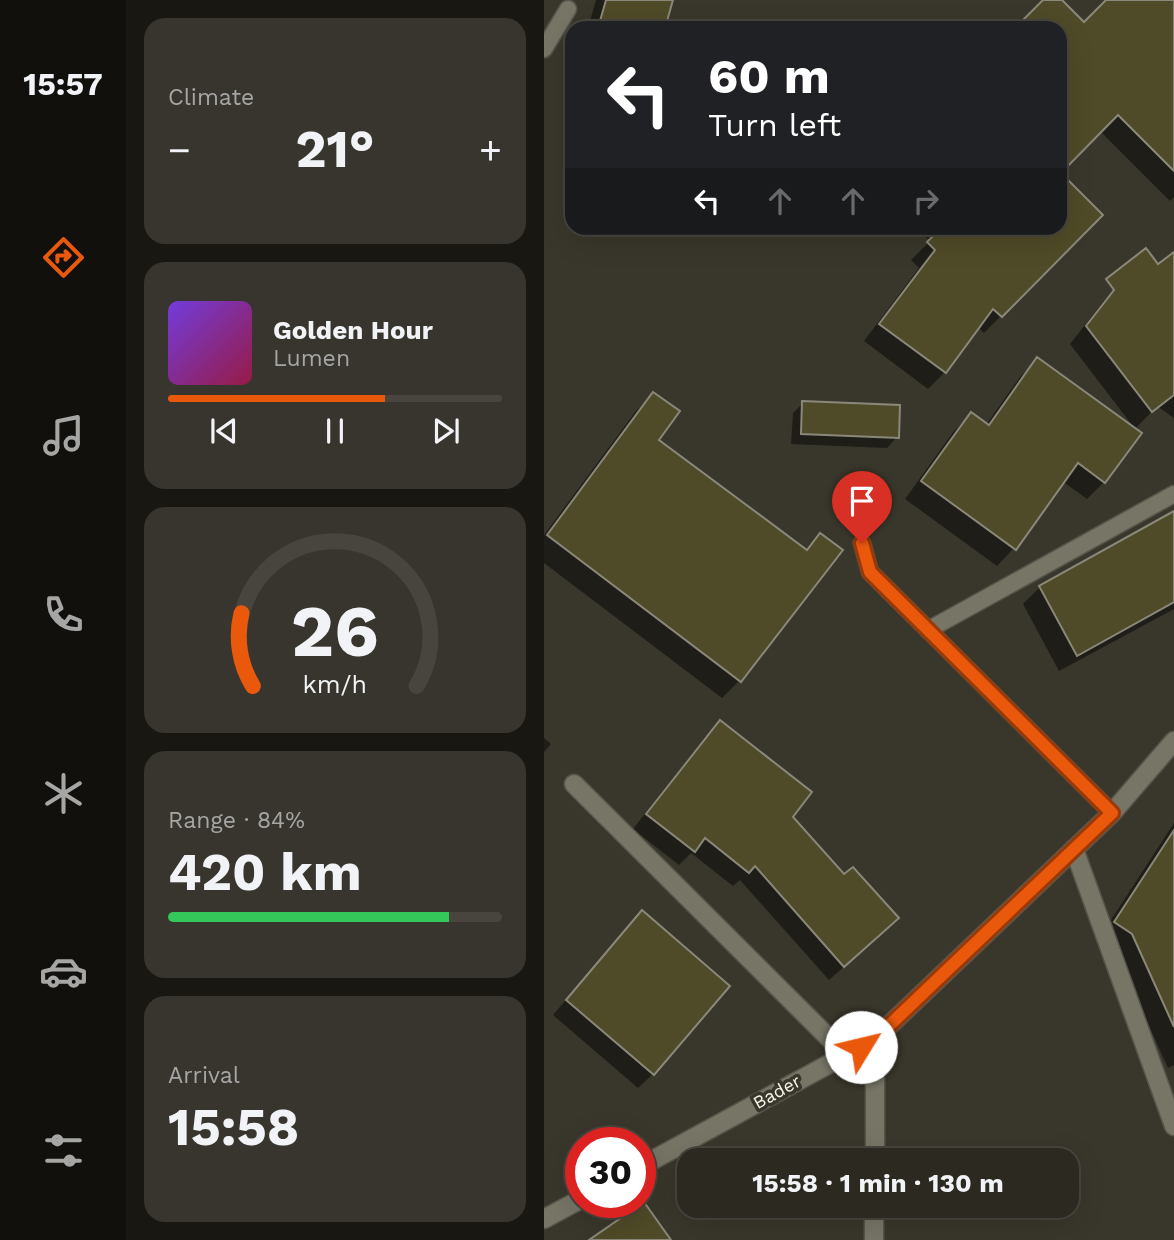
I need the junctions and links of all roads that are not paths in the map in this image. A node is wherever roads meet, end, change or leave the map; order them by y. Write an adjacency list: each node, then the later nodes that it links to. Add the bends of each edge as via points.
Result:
1 (568, 9): 2 (lane)
2 (544, 49)
3 (1174, 495): 5 (lane)
4 (862, 543): 5 (lane, via 870,572)
5 (928, 629): 8 (lane)
6 (1174, 741): 8 (street, Bader)
7 (574, 784): 11 (street)
8 (1112, 813): 9 (street, Bader)
9 (1074, 849): 10 (street, Bader); 12 (street)
10 (875, 1039): 11 (street, Bader); 13 (street)
11 (846, 1055): 14 (street, Bader)
12 (1174, 1126)
13 (875, 1148)
14 (656, 1158)
15 (565, 1208): 17 (street)
16 (874, 1218): 18 (street)
17 (544, 1219)
18 (874, 1240)

